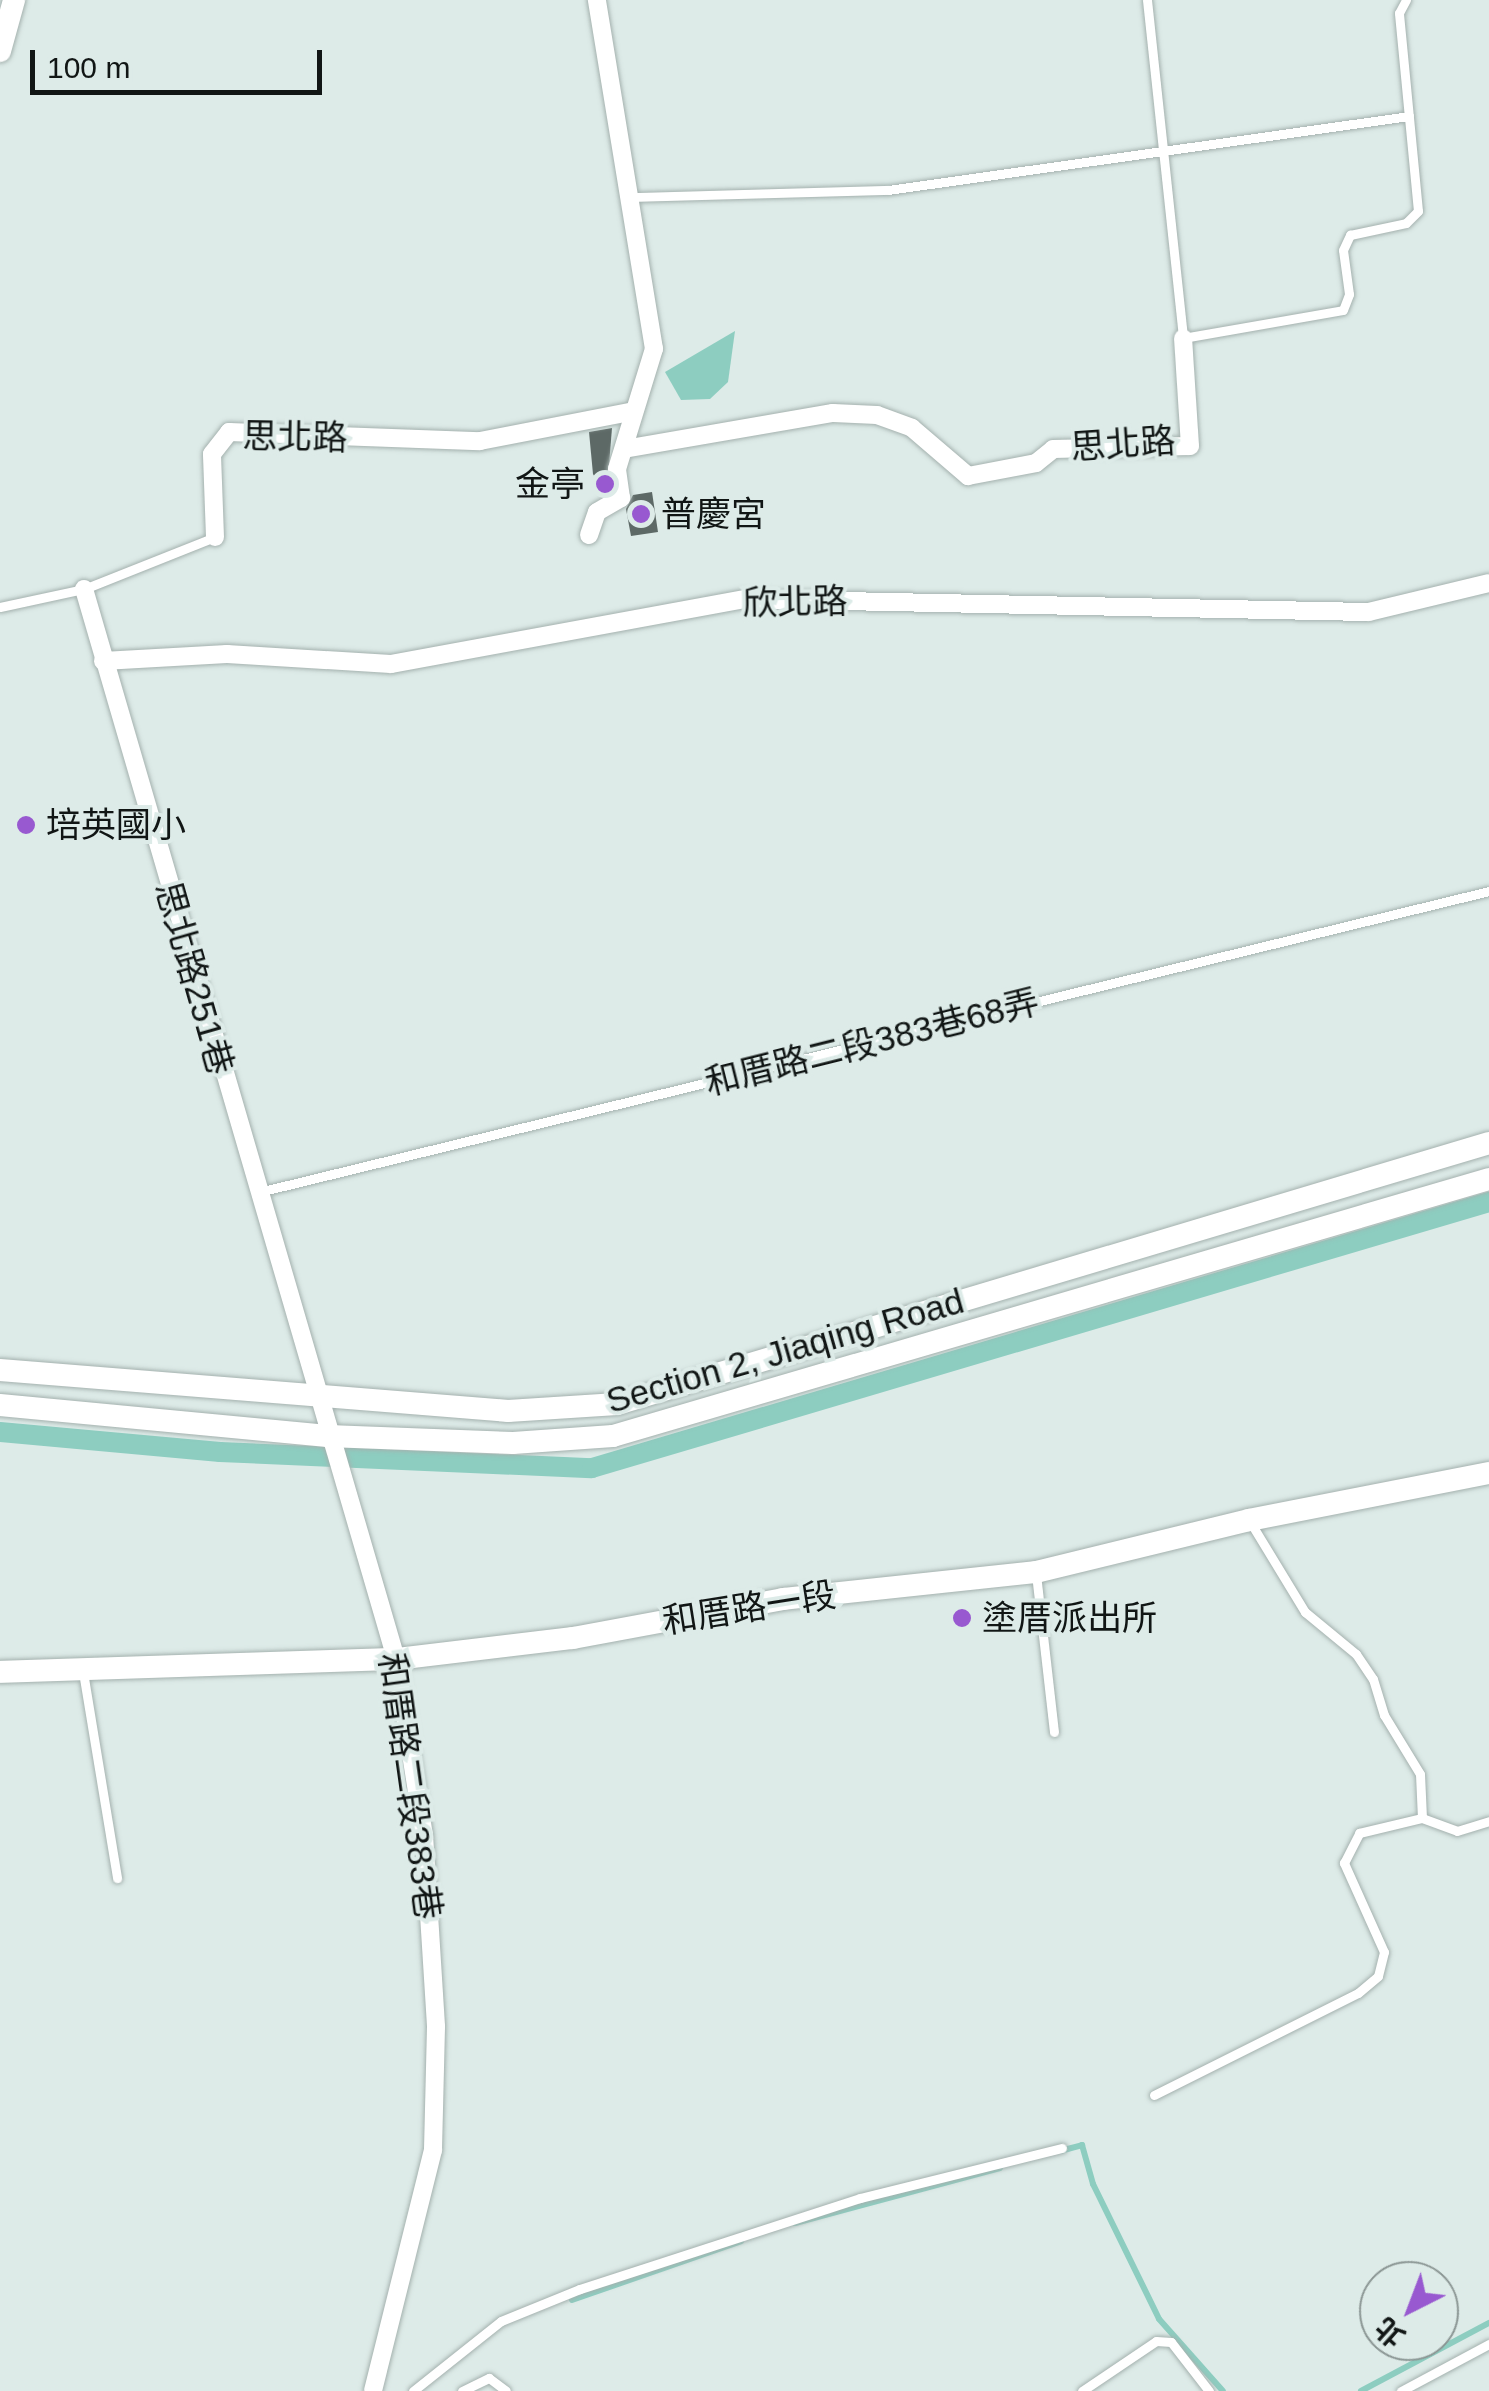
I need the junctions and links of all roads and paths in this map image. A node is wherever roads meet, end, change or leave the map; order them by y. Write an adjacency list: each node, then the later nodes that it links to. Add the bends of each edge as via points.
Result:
1 (14, 0): 5 (street)
2 (597, 0): 8 (street)
3 (1146, 0): 7 (lane)
4 (1406, 0): 6 (lane, via 1398,13)
5 (0, 51)
6 (1408, 116): 7 (lane); 9 (lane, via 1418,211 1406,223 1350,235 1343,310)
7 (1160, 153): 8 (lane, via 888,190); 9 (lane)
8 (634, 198): 10 (street, via 654,349)
9 (1182, 338): 11 (street, 思北路, via 1190,446 1053,449 1036,462 968,476 912,428 877,415 833,413)
10 (634, 411): 11 (street); 13 (street, 思北路, via 480,441 229,432 212,454)
11 (624, 449): 12 (street, via 617,469 621,498 597,512)
12 (589, 535)
13 (215, 537): 15 (lane, 思北路)
14 (1489, 583): 17 (street, 欣北路, via 1369,612 746,599 391,664 227,654)
15 (84, 589): 16 (lane, 思北路); 17 (street, 思北路251巷)
16 (0, 607)
17 (103, 661): 21 (street, 思北路251巷)
18 (1489, 892): 21 (lane, 和厝路二段383巷68弄)
19 (1489, 1144): 23 (street, Section 2, Jiaqing Road, via 617,1404 508,1412)
20 (1489, 1180): 25 (street, Section 2, Jiaqing Road, via 612,1436)
21 (256, 1193): 23 (street, 和厝路二段383巷)
22 (0, 1370): 23 (street, Section 2, Jiaqing Road)
23 (316, 1396): 25 (street, 和厝路二段383巷)
24 (0, 1405): 25 (street, Section 2, Jiaqing Road)
25 (330, 1443): 29 (street, 和厝路二段383巷)
26 (1489, 1473): 27 (street, 和厝路一段)
27 (1249, 1520): 28 (street, 和厝路一段); 33 (lane, via 1304,1612 1356,1654 1373,1680 1384,1715 1420,1774)
28 (1036, 1572): 29 (street, 和厝路一段, via 783,1599 573,1638); 32 (lane)
29 (396, 1659): 30 (street, 和厝路一段); 39 (street, 和厝路二段383巷, via 424,1835 436,2026 433,2150)
30 (82, 1669): 31 (street, 和厝路一段); 35 (lane)
31 (0, 1672)
32 (1054, 1732)
33 (1422, 1818): 34 (lane, via 1457,1831); 36 (lane, via 1359,1832 1344,1863 1384,1952 1378,1976)
34 (1489, 1820)
35 (117, 1878)
36 (1154, 2095)
37 (1062, 2148): 40 (lane, via 860,2198 580,2290 501,2321)
38 (1489, 2344): 45 (lane)
39 (373, 2391)
40 (414, 2391)
41 (462, 2391): 42 (lane, via 489,2378)
42 (506, 2391)
43 (1082, 2391): 44 (lane, via 1156,2341 1171,2342)
44 (1209, 2391)
45 (1401, 2391)

